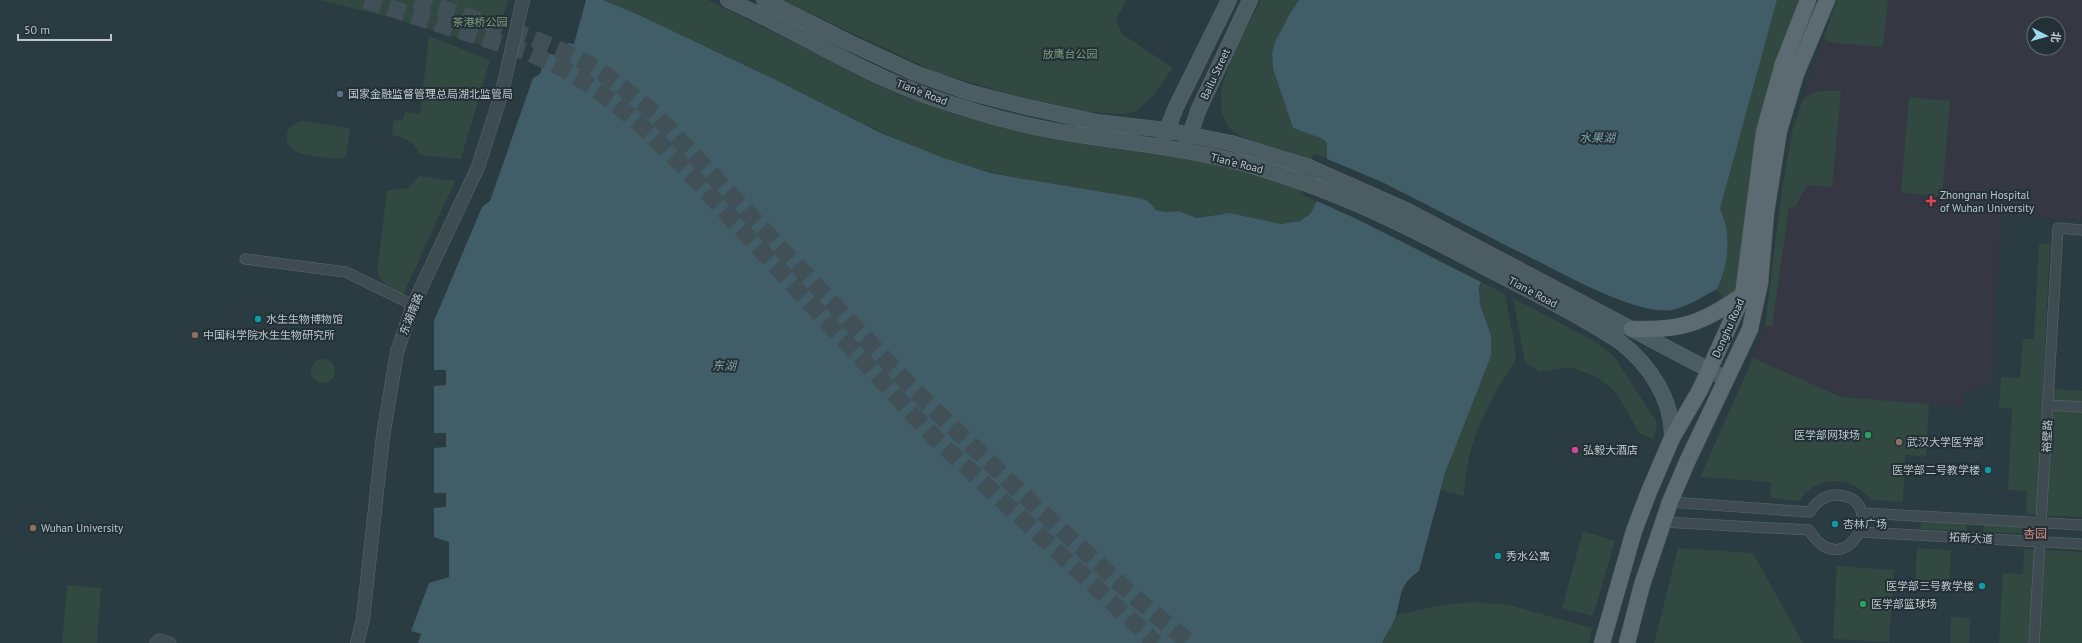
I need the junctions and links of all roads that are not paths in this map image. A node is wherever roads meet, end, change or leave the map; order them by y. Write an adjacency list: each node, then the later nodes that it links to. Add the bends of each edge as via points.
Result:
1 (524, 0): 11 (street, 东湖南路, via 502,92)
2 (532, 0): 11 (street, via 508,82)
3 (728, 0): 12 (main road, Tian'e Road, via 845,59 932,97 1047,129)
4 (764, 0): 9 (main road, Tian'e Road, via 915,73 961,89 1096,122)
5 (1229, 0): 9 (main road, Bailu Street)
6 (1250, 0): 10 (main road, Bailu Street, via 1198,111)
7 (1808, 0): 17 (main road, Donghu Road, via 1783,64 1764,132)
8 (1827, 0): 21 (main road, Donghu Road, via 1796,74 1780,131 1766,213 1755,310 1750,328)
9 (1166, 130): 10 (main road, Tian'e Road); 12 (main road, Bailu Street)
10 (1190, 134): 13 (main road, Bailu Street); 16 (main road, Tian'e Road, via 1255,149 1309,167 1377,196)
11 (487, 140): 18 (street, 东湖南路, via 466,194)
12 (1162, 146): 13 (main road, Tian'e Road)
13 (1184, 150): 16 (main road, Tian'e Road, via 1304,182)
14 (2082, 230): 22 (street, 裕壁路, via 2058,228)
15 (245, 259): 18 (street, via 346,272)
16 (1509, 272): 19 (main road, Tian'e Road); 24 (main road, Tian'e Road, via 1632,351 1662,392 1672,423)
17 (1743, 295): 19 (main road, via 1707,318 1676,328); 20 (main road, Donghu Road)
18 (413, 305): 35 (street, 东湖南路, via 393,368)
19 (1632, 329): 20 (main road, Tian'e Road)
20 (1710, 370): 21 (main road, Tian'e Road); 24 (main road, Donghu Road)
21 (1726, 379): 25 (main road, Donghu Road)
22 (2048, 405): 23 (street); 28 (street, 裕壁路)
23 (2082, 407)
24 (1672, 438): 36 (main road, Donghu Road, via 1634,531)
25 (1670, 502): 26 (street, via 1810,512 1823,499 1839,495 1854,501); 27 (main road, Donghu Road)
26 (1862, 513): 28 (street, 拓新大道); 30 (street)
27 (1663, 522): 30 (street, via 1809,530 1815,540 1823,546 1836,549 1850,545); 37 (main road, Donghu Road, via 1642,585)
28 (2042, 522): 29 (street, 拓新大道); 31 (street, 裕壁路)
29 (2082, 525)
30 (1861, 532): 31 (street, 拓新大道)
31 (2041, 541): 32 (street, 拓新大道); 38 (street, 裕壁路)
32 (2082, 544)
33 (155, 643): 34 (street, via 159,640)
34 (171, 643)
35 (358, 643)
36 (1602, 643)
37 (1627, 643)
38 (2034, 643)

